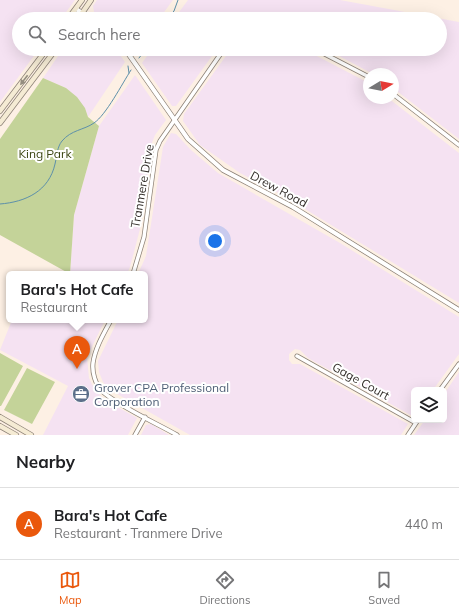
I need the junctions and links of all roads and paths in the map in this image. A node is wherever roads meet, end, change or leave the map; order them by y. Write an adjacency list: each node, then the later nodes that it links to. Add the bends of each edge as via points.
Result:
1 (82, 0): 3 (main road)
2 (91, 0): 6 (main road)
3 (76, 9): 4 (main road); 5 (street)
4 (74, 12)
5 (80, 12)
6 (83, 12)
7 (42, 56): 14 (main road, one-way to 14)
8 (51, 56): 16 (main road)
9 (130, 56): 15 (street, Drew Road)
10 (219, 56): 15 (street, Tranmere Drive)
11 (328, 56): 12 (street)
12 (363, 74)
13 (399, 99): 17 (street)
14 (0, 111)
15 (173, 119): 18 (street, Tranmere Drive, via 156,150 144,237); 19 (street, Drew Road, via 188,139 223,170 293,207)
16 (0, 123)
17 (459, 145)
18 (134, 271)
19 (459, 310)
20 (110, 323): 25 (street, via 94,356 93,374 97,384 106,394)
21 (297, 356): 26 (street, Gage Court)
22 (459, 364): 23 (street)
23 (442, 387)
24 (0, 417): 30 (main road)
25 (145, 417): 31 (street); 32 (street)
26 (411, 419)
27 (416, 423): 33 (street)
28 (0, 426): 29 (main road)
29 (16, 435)
30 (31, 435)
31 (136, 435)
32 (177, 435)
33 (408, 435)

